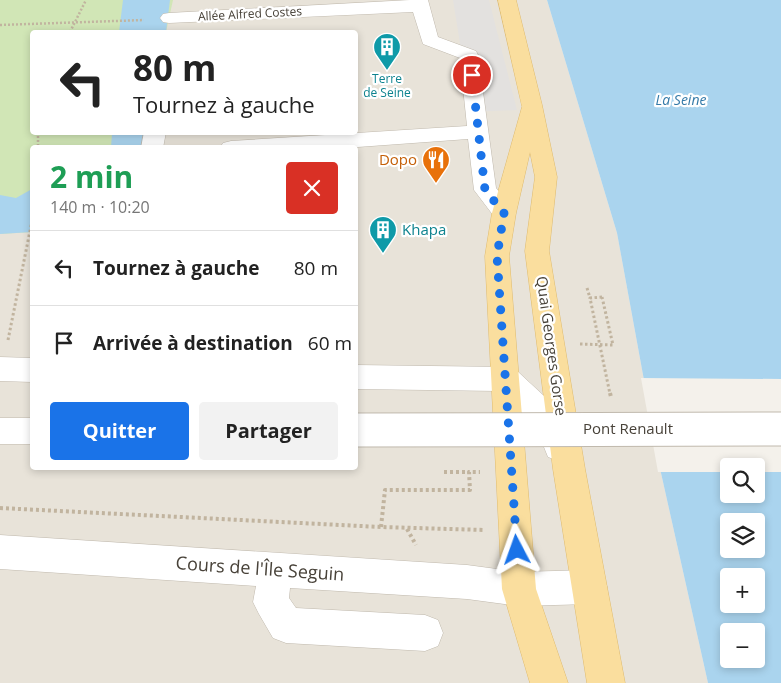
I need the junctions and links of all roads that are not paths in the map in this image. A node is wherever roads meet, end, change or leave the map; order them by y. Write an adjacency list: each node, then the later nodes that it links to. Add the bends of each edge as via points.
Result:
1 (183, 0): 4 (street)
2 (507, 0): 5 (main road, Quai Georges Gorse)
3 (420, 3): 4 (street, Allée Alfred Costes); 6 (street, via 430,40 470,56)
4 (170, 22)
5 (532, 105): 8 (main road, Quai Georges Gorse); 17 (main road, Quai Georges Gorse, via 546,177 537,251)
6 (479, 132): 7 (street); 8 (street, via 485,190)
7 (278, 145)
8 (504, 213): 12 (main road, Quai Georges Gorse, via 497,256)
9 (2, 357): 10 (street)
10 (30, 369)
11 (358, 377): 12 (street)
12 (506, 379): 17 (street, via 546,417); 21 (main road, Quai Georges Gorse)
13 (781, 429): 15 (street, Pont Renault, bridge)
14 (30, 430): 16 (street)
15 (358, 430)
16 (0, 431)
17 (569, 469): 20 (main road, Quai Georges Gorse)
18 (0, 552): 19 (street, Cours de l'Île Seguin)
19 (275, 570): 21 (street, Cours de l'Île Seguin, via 467,582); 22 (street, via 271,602 286,625)
20 (590, 587): 21 (street); 24 (main road, Quai Georges Gorse)
21 (519, 589): 23 (main road, Quai Georges Gorse)
22 (425, 633)
23 (549, 683)
24 (606, 683)

